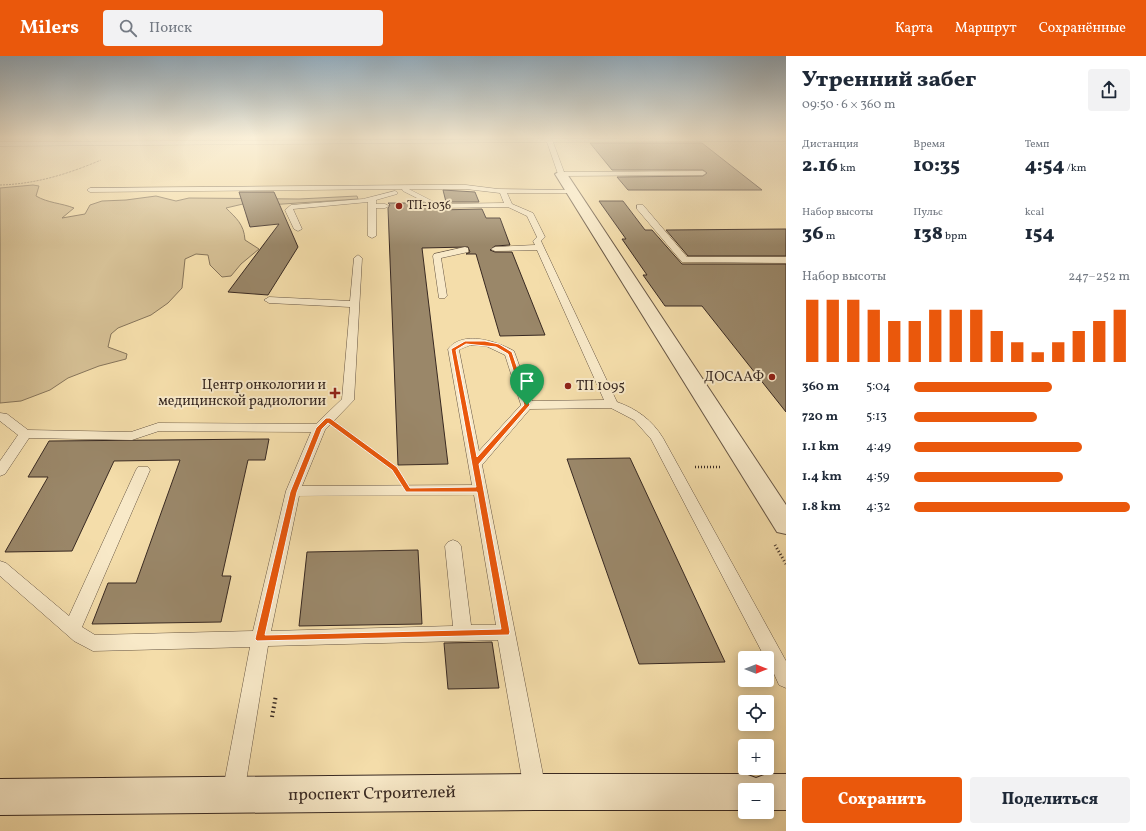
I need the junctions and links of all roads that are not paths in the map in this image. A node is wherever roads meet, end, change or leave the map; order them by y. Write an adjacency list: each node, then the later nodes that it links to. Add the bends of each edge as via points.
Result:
1 (679, 173): 2 (lane)
2 (561, 174): 7 (street)
3 (421, 187): 4 (lane); 5 (lane); 6 (lane, via 466,187)
4 (90, 190)
5 (405, 190): 8 (lane); 9 (lane, via 437,206)
6 (503, 191): 7 (lane); 9 (lane)
7 (571, 191): 32 (street)
8 (372, 202): 10 (lane); 12 (lane, via 291,207 289,210); 13 (lane)
9 (509, 205): 14 (lane, via 530,215 541,237 537,241)
10 (385, 206)
11 (640, 207): 18 (lane, via 685,260)
12 (298, 229)
13 (372, 236)
14 (540, 247): 15 (lane); 22 (lane)
15 (495, 249)
16 (465, 250): 19 (lane, via 436,256)
17 (358, 258): 21 (lane)
18 (786, 260)
19 (442, 296)
20 (269, 300): 21 (lane)
21 (354, 304): 25 (lane, via 348,400)
22 (612, 404): 23 (lane); 39 (lane, via 638,415 657,438)
23 (527, 405): 27 (lane); 27 (lane, via 510,353 497,345 485,343 465,343 454,349)
24 (0, 417): 26 (lane)
25 (324, 424): 26 (lane, via 158,426 132,436); 31 (lane)
26 (25, 434): 29 (lane)
27 (475, 464): 30 (lane)
28 (143, 470): 35 (lane)
29 (0, 471)
30 (480, 490): 31 (lane); 36 (lane)
31 (293, 492): 38 (lane)
32 (786, 525)
33 (453, 546): 37 (lane)
34 (0, 567): 35 (lane)
35 (72, 630): 38 (lane, via 94,643)
36 (506, 632): 37 (lane); 40 (lane)
37 (463, 634): 38 (lane)
38 (260, 639): 44 (lane)
39 (786, 679)
40 (535, 792): 41 (street, проспект Строителей); 44 (street, проспект Строителей)
41 (738, 792)
42 (774, 792): 43 (street)
43 (786, 792)
44 (233, 795): 45 (street, проспект Строителей)
45 (0, 797)

